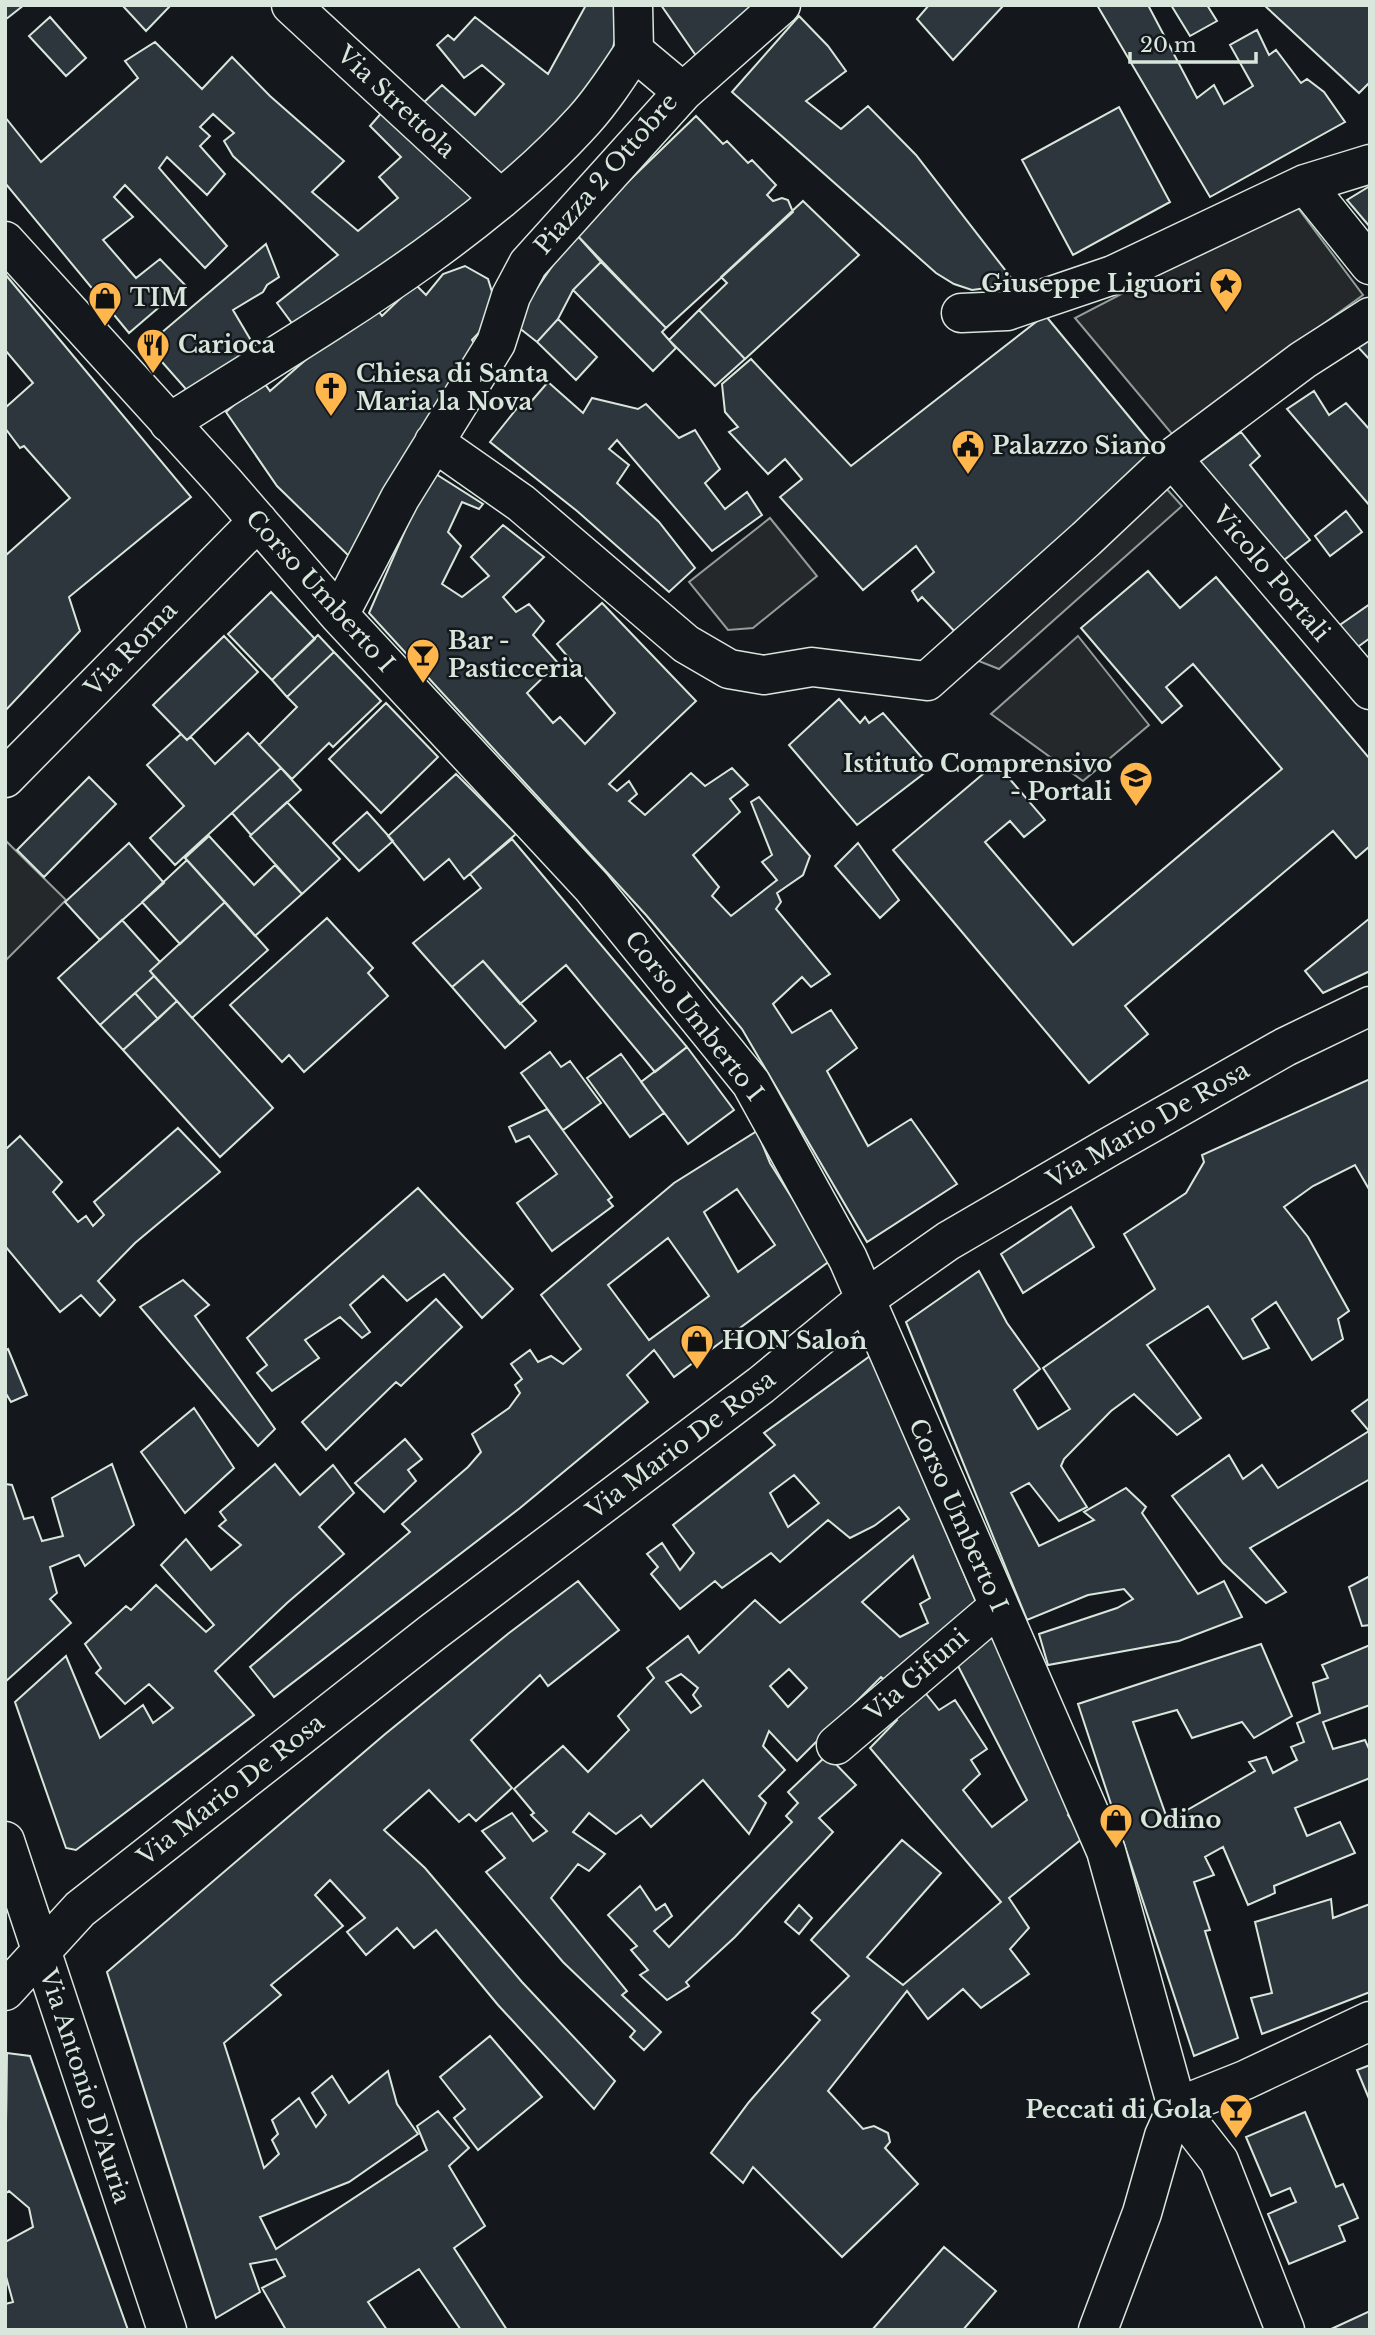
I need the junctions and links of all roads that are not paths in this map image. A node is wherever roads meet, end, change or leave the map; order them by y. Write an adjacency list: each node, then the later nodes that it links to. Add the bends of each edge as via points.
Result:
1 (291, 5): 8 (street, Via Strettola)
2 (633, 5): 4 (street)
3 (781, 5): 5 (street)
4 (634, 51): 5 (street, Piazza 2 Ottobre); 8 (street, via 584,120)
5 (683, 92): 14 (street, Piazza 2 Ottobre, via 528,264 511,296 496,343)
6 (1370, 164): 7 (street)
7 (1305, 184): 10 (street); 11 (street, via 1114,275 1007,311)
8 (501, 199): 13 (street, via 390,280)
9 (5, 241): 13 (street, Corso Umberto I)
10 (1370, 265)
11 (961, 313)
12 (1370, 317): 15 (street, via 1303,360)
13 (169, 423): 16 (street, Corso Umberto I)
14 (434, 442): 15 (street, via 521,503 686,644 729,669 764,674 812,667 927,681); 17 (street, Piazza 2 Ottobre)
15 (1172, 458): 18 (street, Vicolo Portali)
16 (258, 521): 17 (street, Corso Umberto I); 19 (street, Via Roma)
17 (340, 615): 21 (street, Corso Umberto I, via 593,887 751,1083 827,1216)
18 (1370, 690)
19 (5, 778)
20 (1370, 1006): 21 (street, Via Mario De Rosa, via 1275,1053 1109,1147 948,1241)
21 (864, 1300): 22 (street, Corso Umberto I); 25 (street, Via Mario De Rosa, via 761,1385 433,1632 80,1909)
22 (999, 1606): 23 (street, Via Gifuni); 28 (street, Corso Umberto I, via 1106,1851)
23 (836, 1745)
24 (5, 1841): 25 (street, Via Antonio D'Auria)
25 (41, 1954): 26 (street, Via Mario De Rosa); 29 (street, Via Antonio D'Auria)
26 (5, 1991)
27 (1370, 2021): 28 (street)
28 (1177, 2107): 30 (street); 31 (street, via 1219,2161)
29 (167, 2330)
30 (1098, 2330)
31 (1284, 2330)

